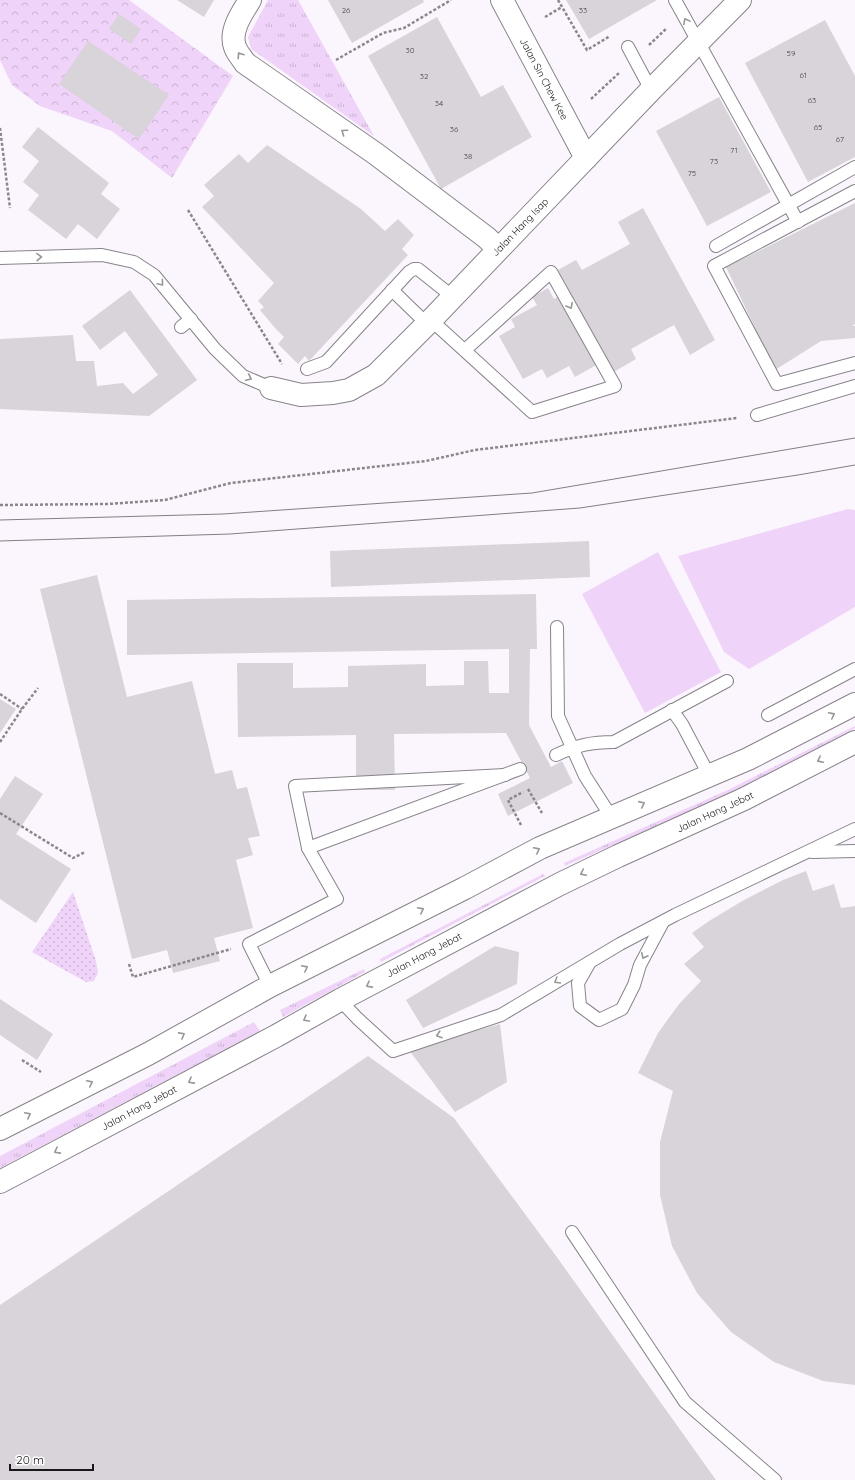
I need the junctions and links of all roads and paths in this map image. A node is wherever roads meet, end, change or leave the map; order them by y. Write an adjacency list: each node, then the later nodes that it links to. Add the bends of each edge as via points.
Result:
1 (250, 0): 23 (street, one-way to 1, via 376,154 245,63 234,46 234,36 236,23)
2 (451, 0): 12 (path, via 404,28 384,33)
3 (502, 0): 15 (street, Jalan Sin Chew Kee)
4 (558, 0): 7 (path)
5 (675, 0): 10 (lane, one-way to 5)
6 (740, 0): 10 (street, Jalan Hang Isap)
7 (562, 7): 8 (path); 9 (path, via 587,50)
8 (545, 17)
9 (612, 35)
10 (698, 43): 13 (street, Jalan Hang Isap); 18 (lane)
11 (628, 47): 13 (lane)
12 (336, 60)
13 (651, 90): 15 (street, Jalan Hang Isap)
14 (0, 128): 19 (path)
15 (586, 158): 23 (street, Jalan Hang Isap)
16 (855, 168): 18 (lane)
17 (855, 191): 21 (lane, via 814,216)
18 (789, 205): 21 (lane); 22 (lane)
19 (10, 208)
20 (188, 210): 35 (path)
21 (798, 222): 31 (lane, via 714,266 777,384)
22 (716, 246)
23 (498, 249): 26 (street, Jalan Hang Isap)
24 (0, 258): 27 (lane, one-way to 27, via 102,255 134,262 154,275)
25 (392, 290): 26 (lane, via 409,272 418,269); 28 (lane); 32 (lane, via 326,362)
26 (453, 297): 28 (street, Jalan Hang Isap)
27 (191, 319): 29 (lane); 34 (lane, one-way to 34, via 215,349 243,376)
28 (429, 322): 30 (lane); 35 (street, Jalan Hang Isap, via 376,374 349,390)
29 (181, 327)
30 (465, 350): 30 (lane, one-way to 30, via 551,272 614,386 532,412)
31 (855, 363)
32 (307, 369)
33 (855, 386): 36 (lane)
34 (271, 388): 35 (street, Jalan Hang Isap)
35 (301, 395)
36 (757, 415): 37 (path, via 475,450 426,461 231,483 165,500 108,504)
37 (0, 505)
38 (557, 627): 49 (lane, via 558,716)
39 (855, 669): 46 (lane)
40 (727, 681): 45 (lane)
41 (38, 688): 44 (path)
42 (0, 694): 44 (path)
43 (855, 704): 52 (street, one-way to 43, via 748,759)
44 (22, 709): 47 (path)
45 (672, 710): 49 (lane, via 614,742 597,742); 52 (lane)
46 (768, 715)
47 (0, 742)
48 (855, 742): 69 (street, Jalan Hang Jebat, one-way to 69, via 744,799 560,884)
49 (572, 747): 50 (lane); 57 (lane, via 586,776)
50 (556, 755)
51 (520, 769): 53 (lane); 54 (path)
52 (709, 775): 57 (street, one-way to 52)
53 (505, 776): 60 (lane); 60 (lane, via 295,786)
54 (528, 789): 56 (path); 58 (path, via 508,800)
55 (0, 813): 62 (path, via 73,858)
56 (542, 813)
57 (612, 818): 68 (street, one-way to 57, via 540,848)
58 (521, 825)
59 (855, 829): 63 (lane)
60 (308, 848): 65 (lane, via 337,898)
61 (855, 850): 63 (lane)
62 (85, 852)
63 (809, 852): 64 (lane)
64 (663, 922): 66 (lane); 66 (lane, one-way to 66, via 640,964 634,985 622,1009 600,1020 580,1006 578,983)
65 (249, 944): 67 (path, via 133,977); 68 (lane)
66 (590, 961): 69 (lane, one-way to 69, via 501,1015 392,1051)
67 (129, 964)
68 (270, 986): 72 (street, one-way to 68, via 148,1054)
69 (340, 1000): 73 (street, Jalan Hang Jebat, one-way to 73)
70 (22, 1060): 71 (path)
71 (41, 1072)
72 (0, 1129)
73 (0, 1182)
74 (572, 1232): 75 (lane, via 685,1402)
75 (775, 1480)

